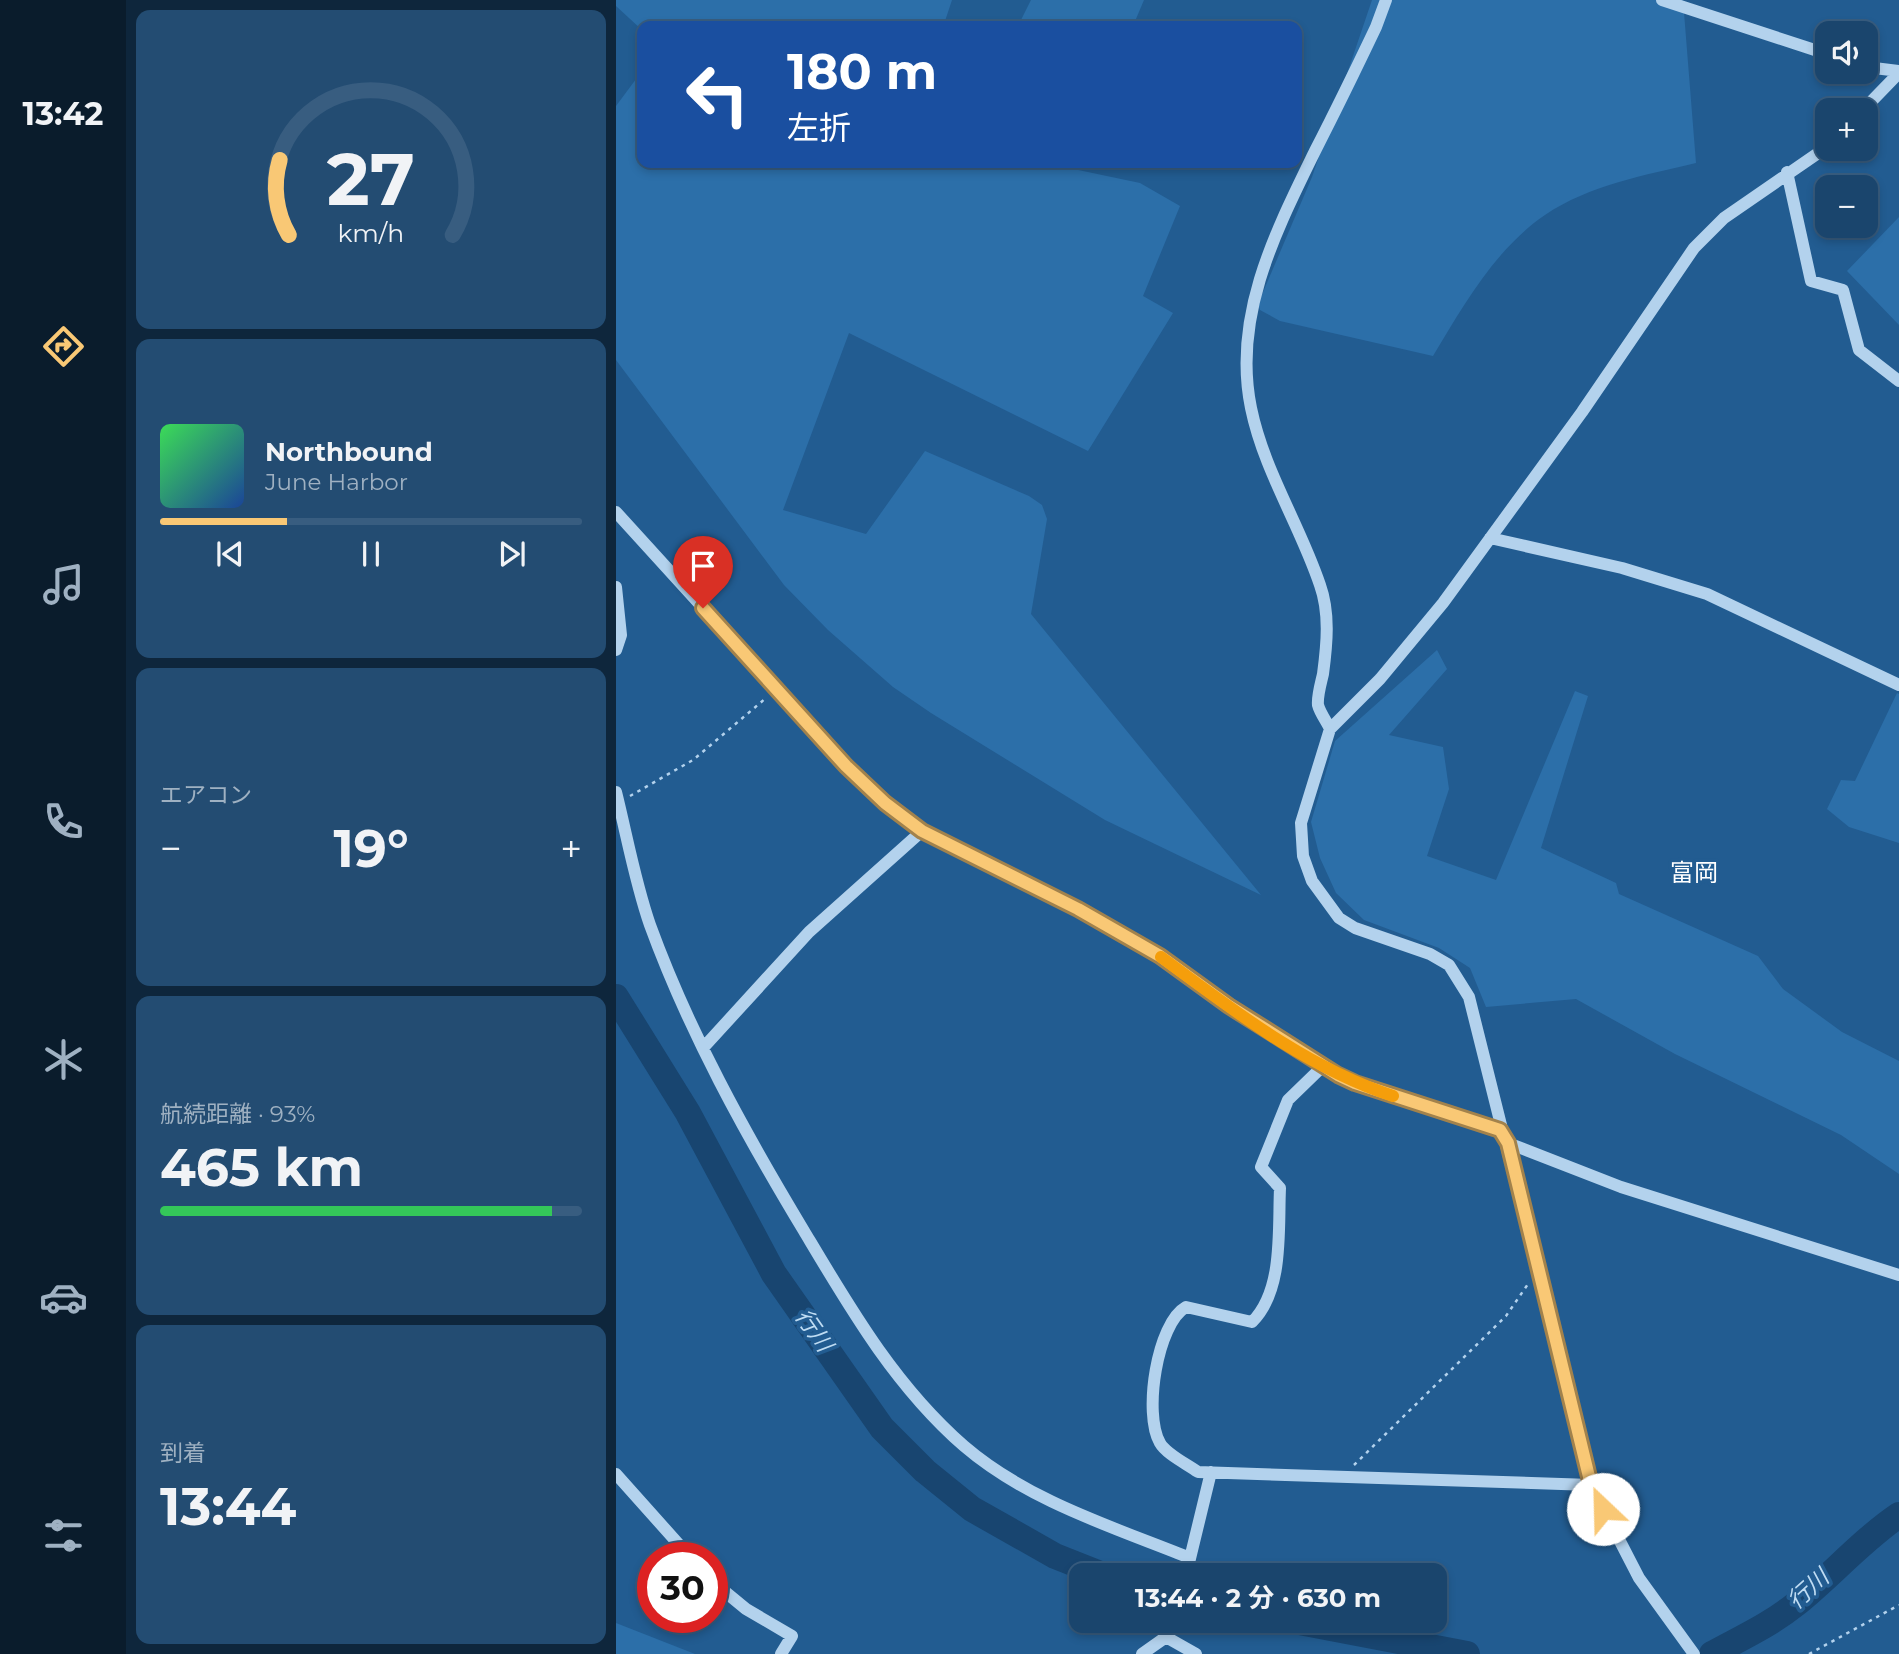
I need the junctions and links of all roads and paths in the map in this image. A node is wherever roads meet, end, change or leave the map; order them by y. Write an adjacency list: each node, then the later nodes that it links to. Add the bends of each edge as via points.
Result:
1 (1386, 0): 16 (street, via 1276,232 1246,338 1251,409 1264,456 1313,562 1326,610 1318,705)
2 (1662, 0): 3 (street)
3 (1815, 50)
4 (1878, 69): 5 (street)
5 (1899, 72): 6 (street)
6 (1874, 98)
7 (1815, 154): 8 (street)
8 (1787, 172): 9 (street, via 1811,281 1843,290 1859,350); 11 (street, via 1724,218 1694,248)
9 (1899, 381)
10 (616, 512): 15 (street)
11 (1490, 538): 14 (street, via 1622,568 1707,594); 16 (street, via 1380,679)
12 (616, 587): 13 (street, via 621,635)
13 (616, 650)
14 (1899, 685)
15 (777, 690): 17 (path, via 693,760); 18 (street, via 846,766)
16 (1330, 729): 21 (street, via 1301,822 1303,856 1312,881 1339,918 1430,954 1457,975 1476,1020)
17 (617, 797): 19 (street, via 649,921 685,1015)
18 (922, 831): 19 (street, via 808,932); 20 (street, via 1160,956)
19 (703, 1048): 30 (street, via 772,1177 857,1320 905,1385 964,1446 1020,1485)
20 (1322, 1066): 21 (street, via 1355,1083); 25 (street, via 1288,1100 1261,1167 1280,1188 1275,1269 1266,1304 1252,1322 1186,1307 1168,1327 1160,1348 1153,1407 1160,1445 1198,1472)
21 (1500, 1130): 22 (street)
22 (1508, 1143): 23 (street); 24 (street, via 1621,1187)
23 (1539, 1272): 27 (path, via 1506,1316); 28 (street)
24 (1899, 1275)
25 (1211, 1472): 27 (street); 30 (street)
26 (616, 1474): 29 (street)
27 (1341, 1477): 28 (street)
28 (1591, 1485): 39 (street, via 1639,1578)
29 (677, 1542)
30 (1190, 1558): 31 (street)
31 (1189, 1563)
32 (728, 1594): 36 (street, via 792,1636)
33 (1899, 1605): 40 (path)
34 (1165, 1633): 37 (street)
35 (1173, 1633): 38 (street)
36 (781, 1654)
37 (1142, 1654)
38 (1196, 1654)
39 (1694, 1654)
40 (1809, 1654)

